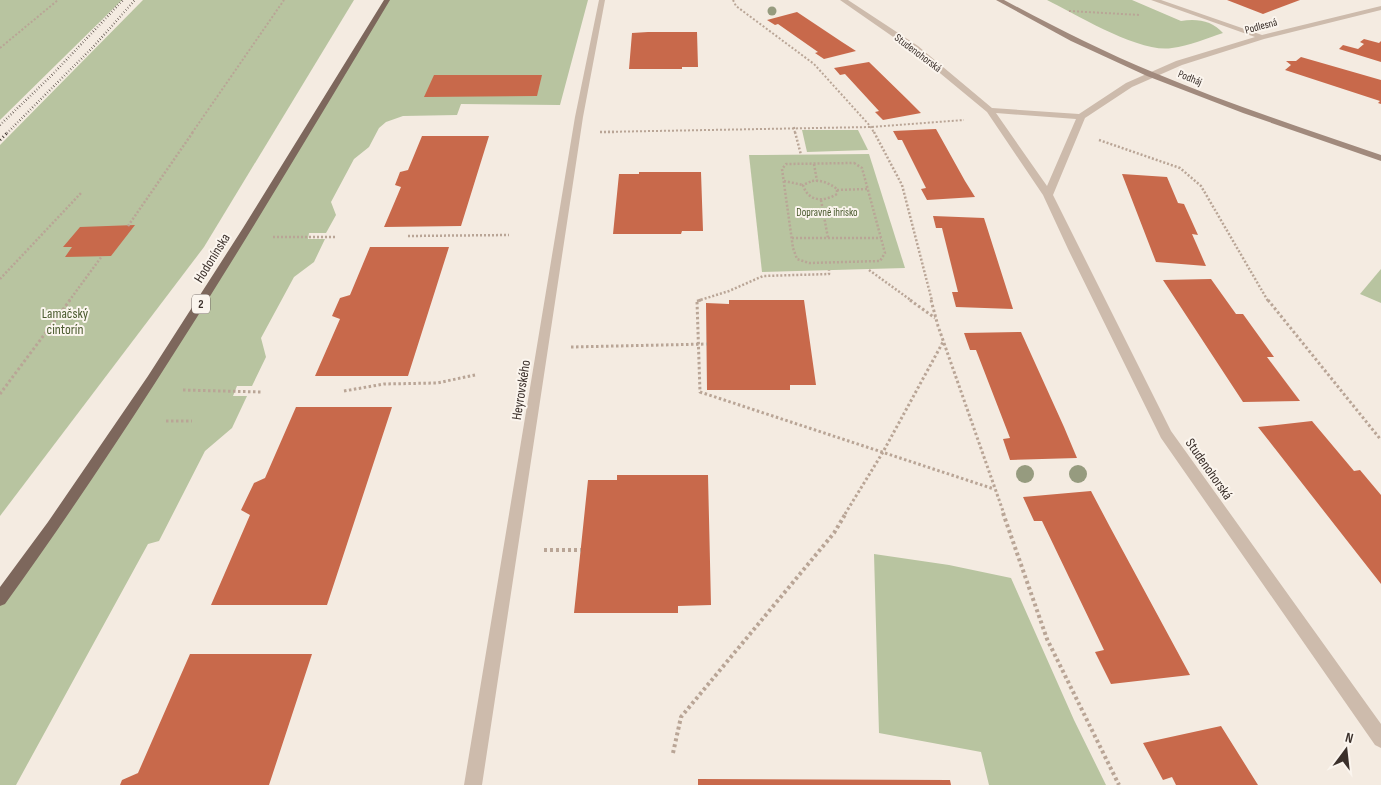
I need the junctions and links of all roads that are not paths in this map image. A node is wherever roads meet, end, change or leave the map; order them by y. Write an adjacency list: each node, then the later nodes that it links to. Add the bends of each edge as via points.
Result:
1 (387, 0): 13 (main road, Hodonínska / 2, via 127,419 50,532)
2 (602, 0): 15 (street, Heyrovského, via 577,132)
3 (843, 0): 9 (street, Studenohorská, via 915,48)
4 (1000, 0): 8 (street, Podháj)
5 (1154, 0): 7 (street)
6 (1381, 8): 7 (street, Podlesná)
7 (1262, 37): 8 (street, Podlesná)
8 (1150, 74): 10 (street); 11 (street, Podháj, via 1203,96)
9 (990, 110): 10 (street); 12 (street, Studenohorská)
10 (1081, 118): 12 (street)
11 (1381, 158)
12 (1048, 195): 14 (street, Studenohorská, via 1166,434)
13 (0, 598)
14 (1381, 739)
15 (472, 785)

